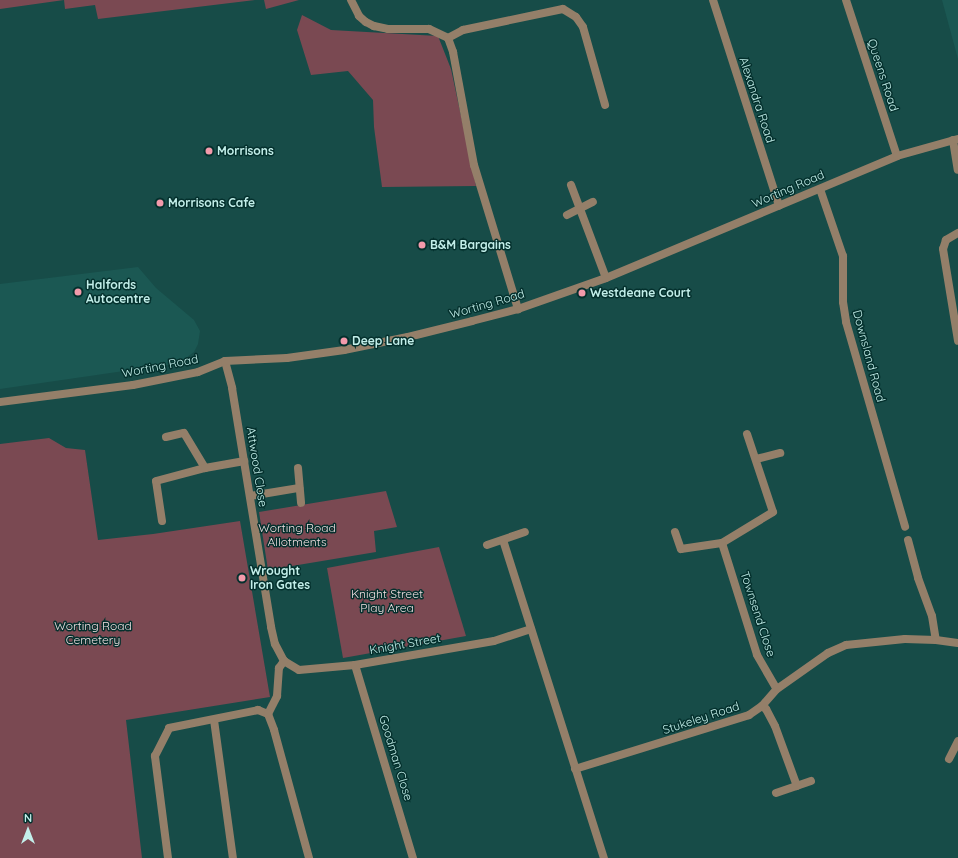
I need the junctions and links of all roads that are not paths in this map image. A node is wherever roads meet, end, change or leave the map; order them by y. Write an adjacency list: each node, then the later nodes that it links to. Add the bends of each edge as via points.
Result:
1 (351, 0): 4 (street, via 359,16 374,26 388,29 429,29)
2 (713, 0): 12 (street, Alexandra Road)
3 (846, 0): 7 (street, Queens Road)
4 (448, 38): 5 (street, via 463,30 563,9 576,17 583,27); 17 (street, via 453,52 474,165)
5 (605, 105)
6 (955, 140): 7 (street, Worting Road); 8 (street)
7 (897, 156): 10 (street, Worting Road)
8 (958, 170)
9 (571, 185): 13 (street)
10 (820, 190): 12 (street, Worting Road); 32 (street, Downsland Road, via 842,256 846,322)
11 (593, 202): 13 (street)
12 (780, 206): 16 (street, Worting Road)
13 (580, 208): 14 (street); 16 (street)
14 (567, 215)
15 (958, 233): 18 (street, via 946,240 943,249)
16 (606, 278): 17 (street, Worting Road)
17 (518, 308): 19 (street, Worting Road, via 364,346 287,358)
18 (958, 341)
19 (225, 361): 20 (street, Worting Road, via 198,372 141,383); 25 (street, Attwood Close)
20 (0, 402)
21 (748, 434): 24 (street)
22 (166, 437): 26 (street, via 184,433)
23 (780, 453): 24 (street)
24 (756, 459): 37 (street, via 773,512)
25 (244, 461): 26 (street); 29 (street, Attwood Close)
26 (205, 468): 31 (street, via 156,482)
27 (298, 468): 28 (street)
28 (299, 488): 29 (street); 30 (street)
29 (250, 496): 42 (street, Attwood Close, via 271,627 275,644)
30 (301, 503)
31 (162, 521)
32 (905, 527)
33 (525, 532): 35 (street)
34 (675, 532): 37 (street, via 682,550)
35 (503, 540): 38 (street); 39 (street)
36 (908, 540): 40 (street, via 932,616)
37 (722, 543): 44 (street, Townsend Close, via 757,655)
38 (487, 545)
39 (531, 629): 43 (street, Knight Street, via 494,641); 50 (street)
40 (936, 640): 41 (street, Stukeley Road); 44 (street, Stukeley Road, via 905,639 846,645 828,653)
41 (958, 643)
42 (284, 661): 43 (street, Knight Street, via 299,670); 46 (street, via 279,668 276,696)
43 (355, 665): 57 (street, Goodman Close)
44 (778, 690): 45 (street, Stukeley Road)
45 (762, 706): 50 (street, Stukeley Road, via 749,715); 52 (street, via 775,726)
46 (268, 714): 47 (street, via 258,710); 56 (street)
47 (214, 720): 54 (street, via 170,728 155,756); 55 (street)
48 (958, 741): 49 (street)
49 (949, 759)
50 (575, 769): 58 (street)
51 (811, 781): 52 (street)
52 (797, 786): 53 (street)
53 (776, 793)
54 (168, 858)
55 (233, 858)
56 (310, 858)
57 (413, 858)
58 (604, 858)

